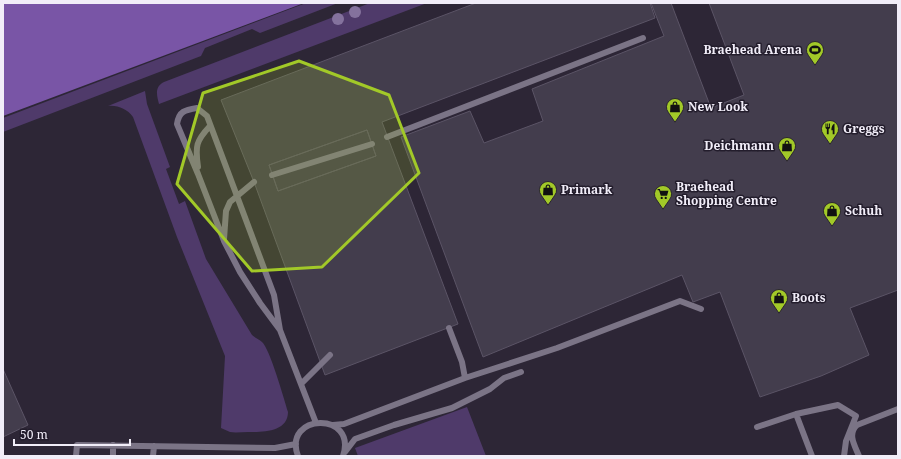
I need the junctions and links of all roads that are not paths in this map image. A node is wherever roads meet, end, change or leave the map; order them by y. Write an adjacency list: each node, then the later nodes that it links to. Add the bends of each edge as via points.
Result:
1 (643, 38): 3 (lane)
2 (210, 126): 5 (lane, via 203,134 196,150); 5 (lane, via 207,116 197,108 186,110 178,116 177,124); 8 (lane)
3 (388, 137)
4 (372, 144): 6 (lane)
5 (198, 174): 9 (lane)
6 (272, 175)
7 (254, 182): 8 (lane)
8 (237, 195): 9 (lane, via 226,211); 12 (lane, via 274,295)
9 (224, 241): 12 (lane, via 240,272)
10 (701, 309): 15 (lane, via 680,301 557,348)
11 (449, 328): 15 (lane, via 462,362)
12 (280, 330): 16 (lane)
13 (330, 355): 16 (lane)
14 (521, 372): 25 (lane, via 504,378 452,408 355,439)
15 (465, 378): 20 (lane, via 344,424)
16 (302, 384): 19 (lane)
17 (898, 409): 32 (lane, via 854,428 852,436)
18 (796, 414): 21 (lane); 30 (lane); 31 (lane, via 838,405 856,416 846,441)
19 (316, 422): 20 (lane); 22 (lane, via 303,430)
20 (333, 425): 25 (lane, via 343,437)
21 (757, 427)
22 (296, 444): 24 (lane, via 275,448); 29 (lane)
23 (113, 445): 24 (lane); 26 (lane, via 77,445); 27 (lane)
24 (154, 446): 28 (lane)
25 (344, 454)
26 (76, 456)
27 (112, 456)
28 (153, 456)
29 (298, 456)
30 (812, 456)
31 (844, 456)
32 (859, 456)

